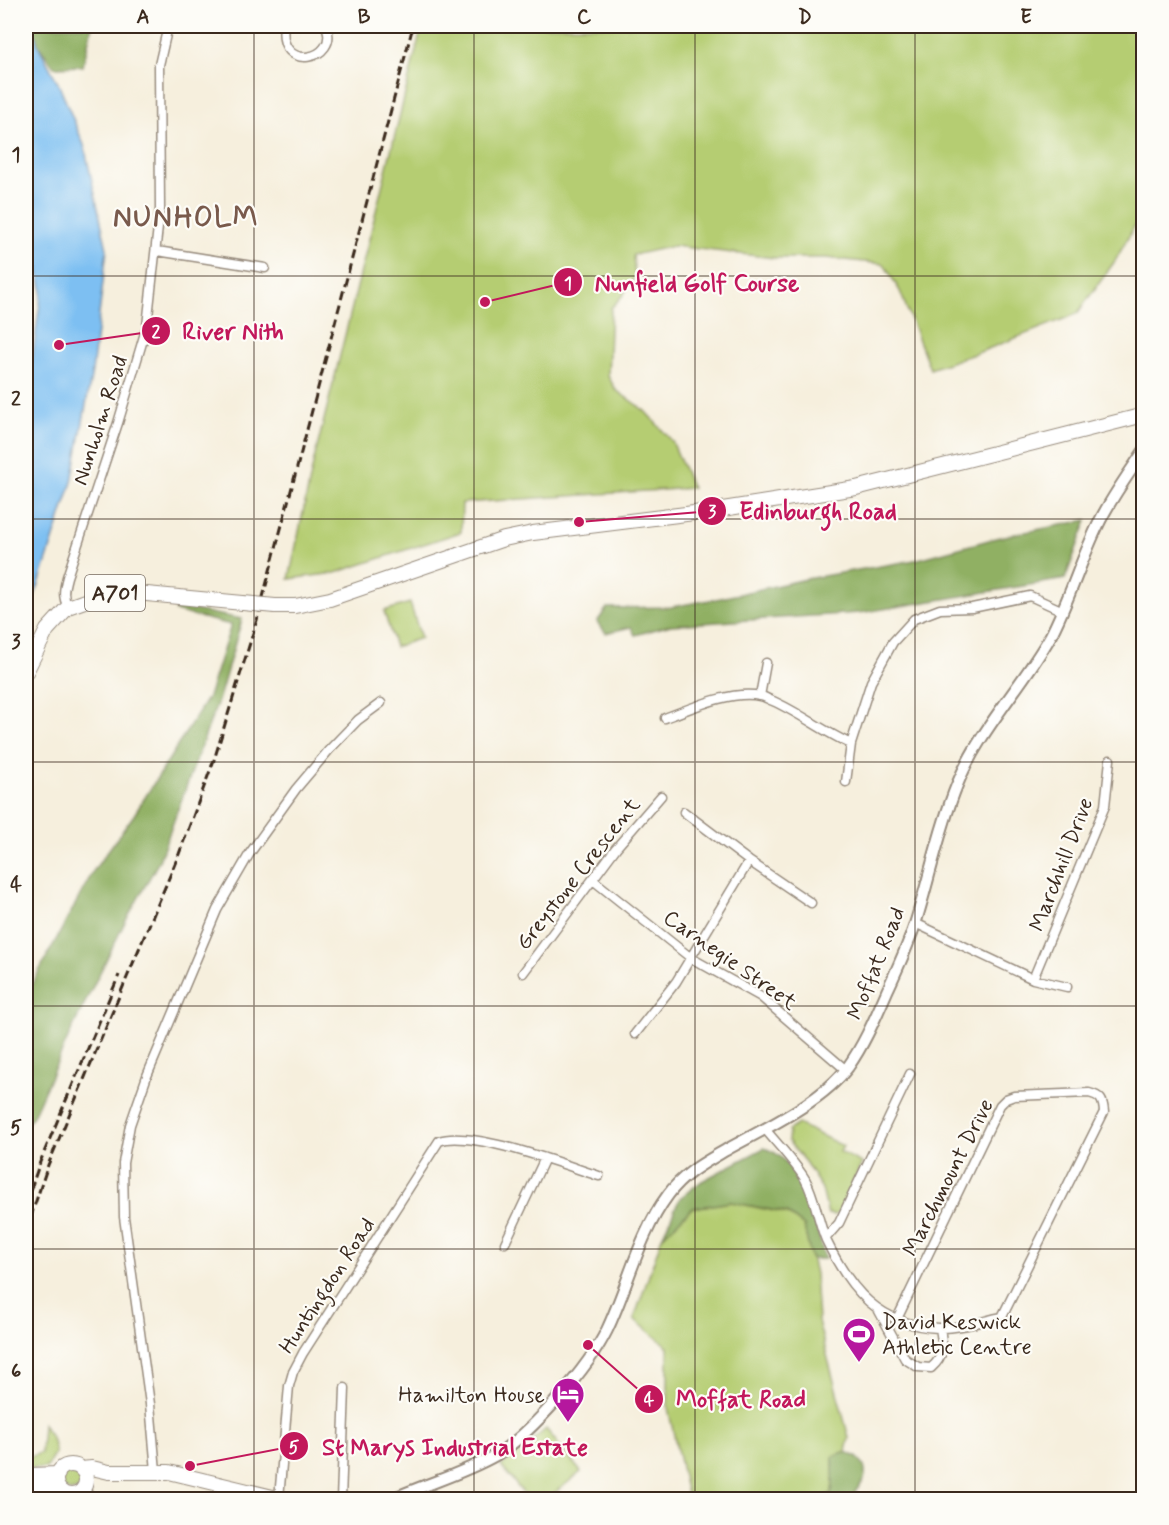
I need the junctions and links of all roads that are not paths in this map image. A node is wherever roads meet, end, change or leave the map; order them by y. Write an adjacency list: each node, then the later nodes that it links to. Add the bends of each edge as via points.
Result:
1 (168, 26): 4 (street, Nunholm Road, via 159,65)
2 (283, 26): 3 (street, via 282,38 287,49 309,58 320,53 327,43)
3 (326, 26)
4 (157, 251): 5 (street); 8 (street, Nunholm Road, via 144,338 67,577 64,602)
5 (265, 268)
6 (1143, 415): 8 (main road, A701, bridge, via 856,488 504,539 330,599 295,606 130,592 106,593)
7 (1143, 451): 9 (street, Moffat Road, via 1098,525)
8 (68, 607): 11 (main road, A701, via 47,630)
9 (1063, 611): 15 (street, via 1030,596 972,608 939,609 914,619 892,642 871,682); 23 (street, Moffat Road, via 970,756 948,810)
10 (766, 663): 12 (street)
11 (26, 672)
12 (760, 696): 14 (street, via 711,701); 15 (street)
13 (381, 703): 41 (street, via 329,750 250,853 217,910 130,1125 123,1163 124,1217)
14 (665, 718)
15 (851, 744): 17 (street)
16 (1110, 760): 26 (street, Marchhill Drive, via 1105,806)
17 (846, 782)
18 (661, 796): 21 (street, Greystone Crescent)
19 (684, 812): 20 (street)
20 (749, 861): 22 (street); 24 (street)
21 (593, 880): 24 (street, Carnegie Street); 25 (street, Greystone Crescent)
22 (811, 903)
23 (915, 923): 26 (street); 29 (street, Moffat Road, via 864,1042)
24 (691, 958): 28 (street); 29 (street, Carnegie Street, via 761,997)
25 (523, 973)
26 (1033, 979): 27 (street)
27 (1067, 987)
28 (635, 1034)
29 (846, 1070): 31 (street, Moffat Road, via 829,1087)
30 (910, 1074): 34 (street, via 839,1223)
31 (765, 1129): 34 (street, via 805,1179); 50 (street, Moffat Road, via 686,1174 660,1205 606,1331 575,1377 514,1443 468,1468)
32 (545, 1158): 33 (street); 35 (street); 48 (street, Huntingdon Road, via 449,1137 439,1141 293,1372)
33 (599, 1176)
34 (826, 1238): 36 (street, via 846,1277)
35 (505, 1243)
36 (879, 1311): 37 (street); 38 (street, via 905,1359 918,1367 931,1368 940,1360 944,1347)
37 (897, 1319): 38 (street); 38 (street, Marchmount Drive, via 1006,1098 1098,1095 1103,1100 1104,1112 1002,1317)
38 (940, 1328)
39 (345, 1388): 49 (street)
40 (81, 1469): 42 (main road); 43 (main road, via 69,1466); 46 (main road, via 86,1476)
41 (156, 1471): 42 (main road); 48 (main road)
42 (109, 1472): 46 (main road)
43 (58, 1474): 44 (main road); 47 (main road, via 57,1483)
44 (26, 1476)
45 (26, 1483): 47 (main road)
46 (86, 1490): 47 (main road)
47 (67, 1495)
48 (282, 1499)
49 (340, 1500)
50 (390, 1500)

